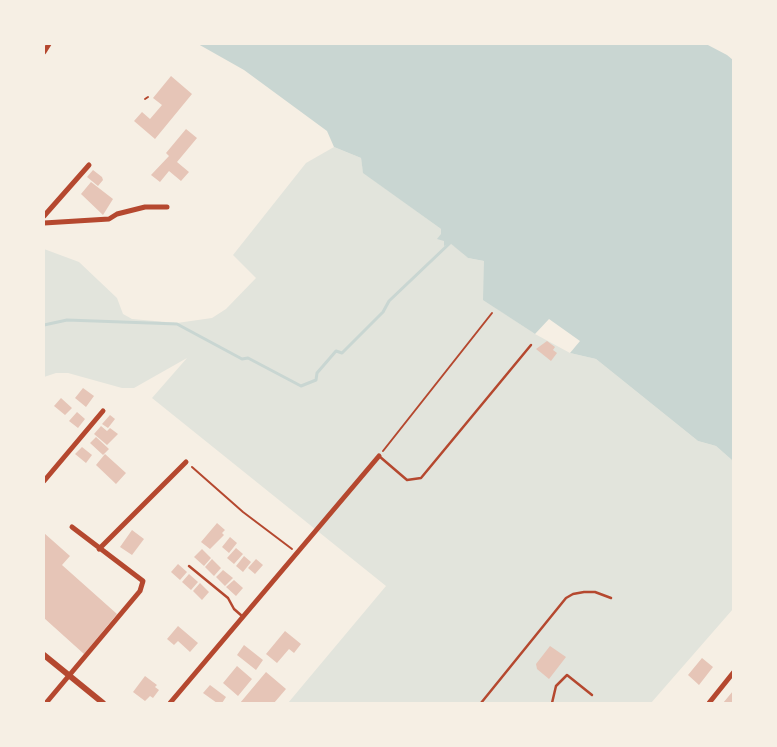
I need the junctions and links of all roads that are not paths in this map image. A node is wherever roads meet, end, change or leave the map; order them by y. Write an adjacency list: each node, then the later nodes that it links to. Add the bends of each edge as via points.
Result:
1 (49, 44): 2 (street)
2 (44, 52)
3 (89, 165): 5 (street)
4 (167, 207): 6 (street, via 145,207 109,219)
5 (44, 216)
6 (44, 223)
7 (531, 345): 9 (lane, via 421,478 407,480)
8 (103, 411): 11 (street)
9 (379, 456): 16 (street)
10 (186, 462): 13 (street)
11 (44, 481)
12 (72, 527): 13 (street)
13 (99, 548): 19 (street, via 143,581 140,591)
14 (189, 566): 16 (lane, via 228,598)
15 (611, 598): 24 (lane, via 595,592 566,598)
16 (243, 617): 23 (street)
17 (44, 655): 19 (street)
18 (733, 673): 26 (street)
19 (68, 676): 21 (street); 22 (street)
20 (592, 695): 25 (lane, via 567,675 556,686)
21 (46, 703)
22 (103, 703)
23 (170, 703)
24 (481, 703)
25 (552, 703)
26 (709, 703)

